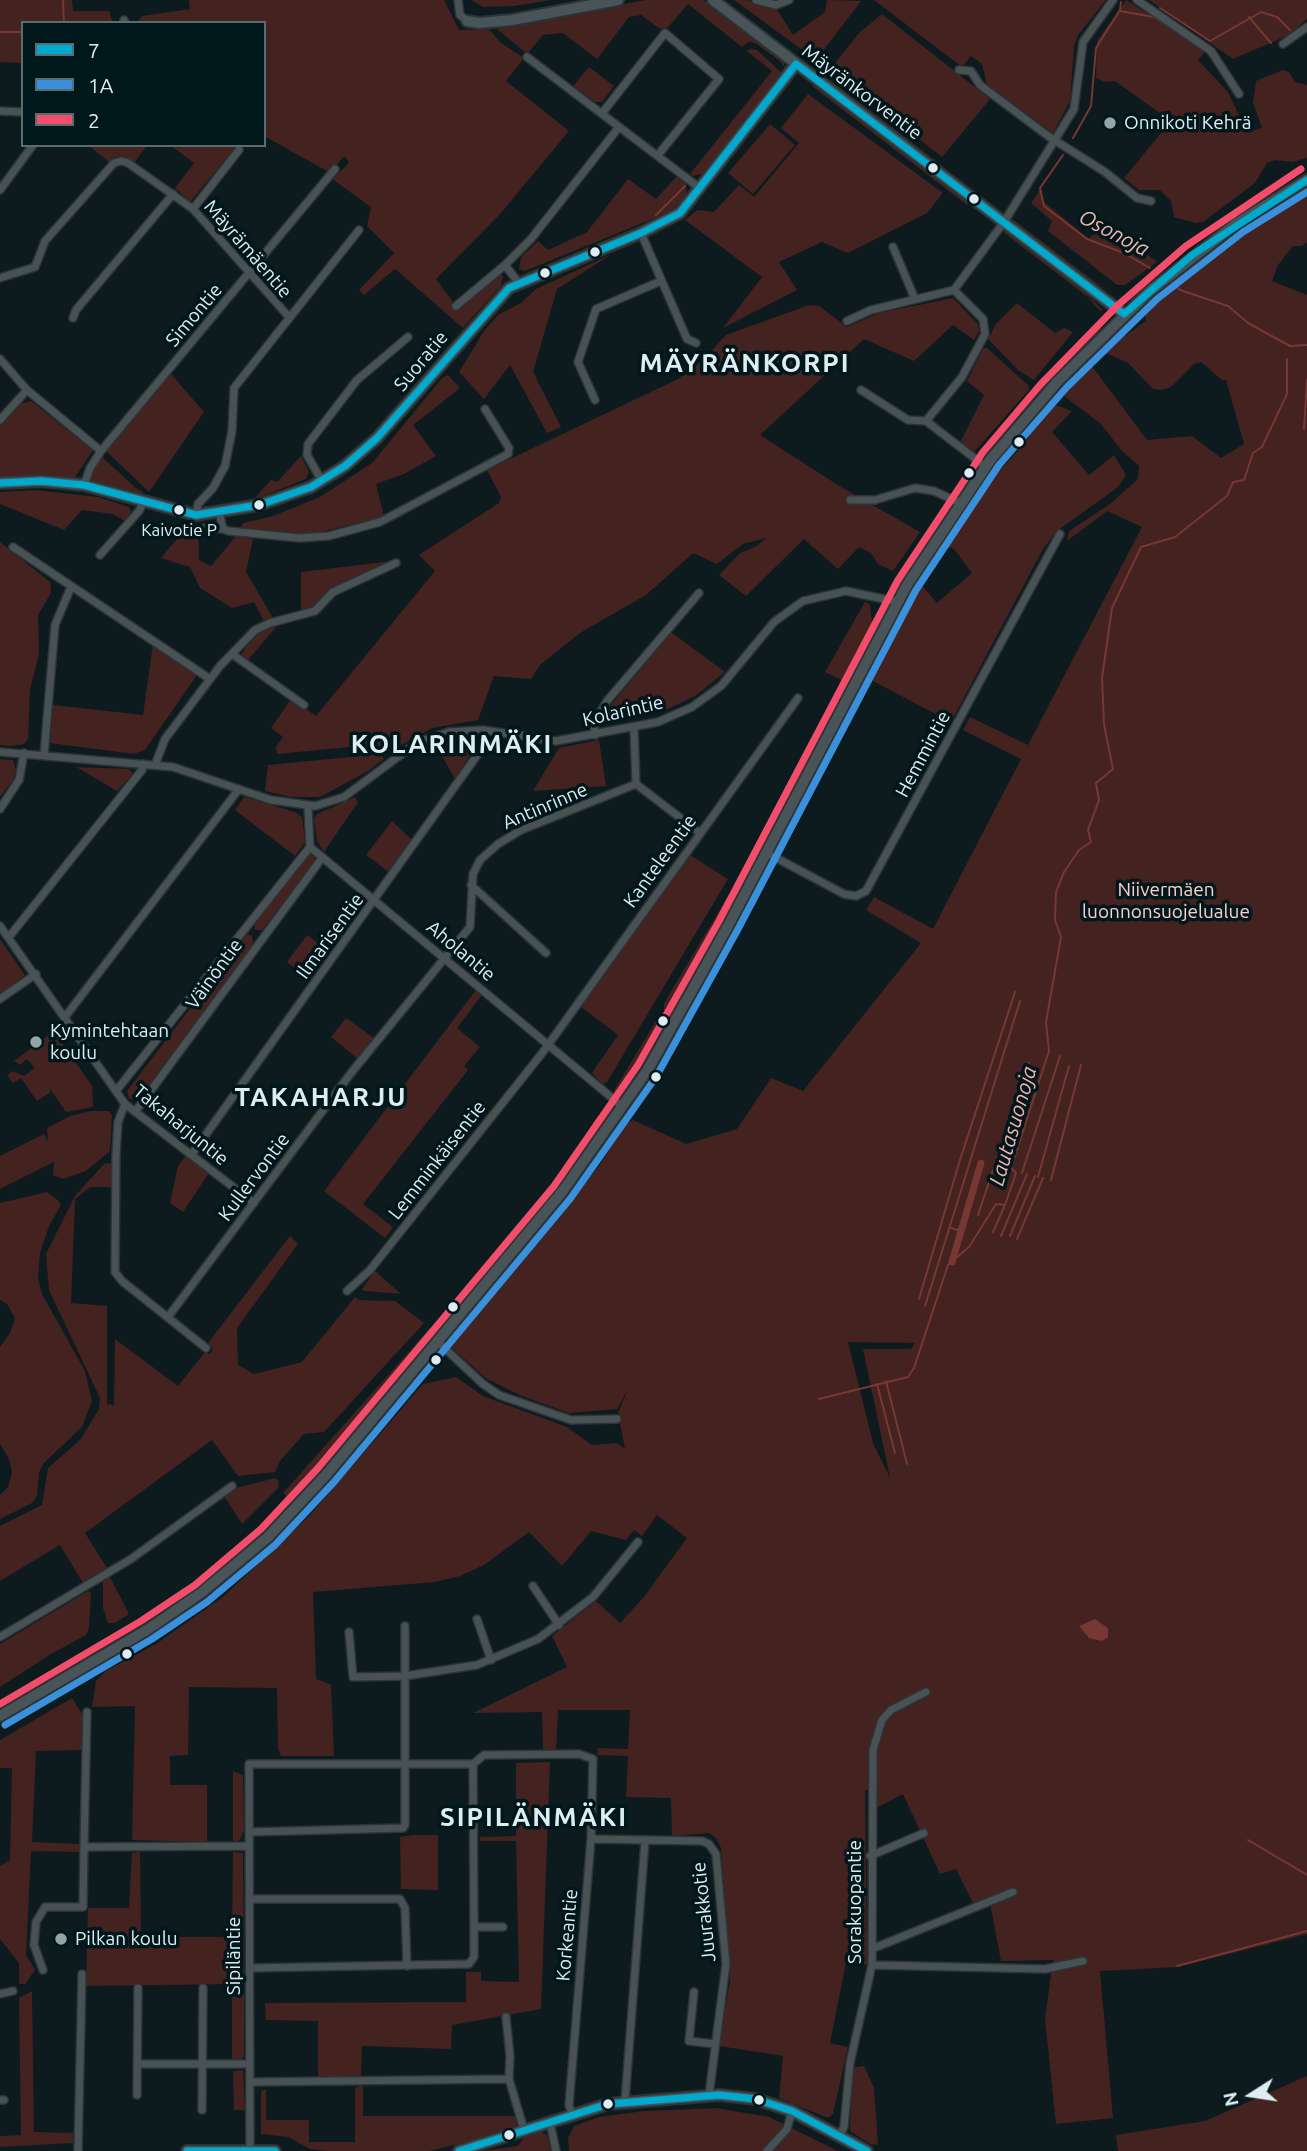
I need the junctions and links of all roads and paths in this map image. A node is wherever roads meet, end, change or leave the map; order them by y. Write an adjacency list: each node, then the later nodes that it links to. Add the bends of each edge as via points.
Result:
1 (458, 0): 8 (street, via 460,15)
2 (618, 0): 8 (street, via 512,20)
3 (756, 0): 4 (street, via 776,5)
4 (789, 0)
5 (1113, 0): 19 (street, via 1083,43 1076,105)
6 (1136, 0): 14 (street, via 1211,51)
7 (719, 2): 12 (street, Mäyränkorventie)
8 (467, 21)
9 (1307, 27): 10 (street)
10 (1283, 44)
11 (527, 58): 17 (street)
12 (796, 64): 25 (street, Suoratie); 30 (street, Mäyränkorventie)
13 (959, 70): 19 (street, via 971,71 980,85)
14 (1239, 94)
15 (0, 111): 16 (street)
16 (21, 112)
17 (603, 112): 18 (street); 22 (street, via 665,33 719,79)
18 (619, 127): 22 (street); 34 (street, via 531,239)
19 (1055, 140): 28 (street, via 1138,198); 30 (street)
20 (32, 147): 26 (street)
21 (239, 150): 29 (street)
22 (658, 155): 25 (street)
23 (335, 169): 35 (street, Simontie)
24 (1306, 180): 42 (street, via 1208,244)
25 (701, 189): 32 (street, Suoratie, via 675,216)
26 (0, 190)
27 (173, 194): 29 (street, Mäyrämäentie); 36 (street, Mäyrämäentie, via 128,163 114,163 45,241 35,267); 44 (street)
28 (1151, 201)
29 (193, 209): 35 (street, Mäyrämäentie)
30 (1004, 222): 39 (street); 42 (street, Mäyränkorventie)
31 (359, 230): 43 (street)
32 (641, 233): 37 (street); 38 (street, Suoratie)
33 (893, 247): 40 (street)
34 (505, 264): 38 (street); 41 (street)
35 (249, 274): 43 (street, Mäyrämäentie); 55 (street, Simontie)
36 (0, 278)
37 (661, 281): 47 (street, via 687,339); 51 (street, via 596,309 578,362)
38 (518, 282): 57 (street, Suoratie, via 490,307 377,438)
39 (954, 290): 40 (street); 54 (street, via 983,318 985,334 962,377)
40 (915, 299): 45 (street)
41 (456, 306)
42 (1124, 314): 56 (street, via 1048,392)
43 (289, 317): 64 (street, via 234,388 225,466 198,504)
44 (73, 318)
45 (847, 321)
46 (408, 337): 57 (street, via 357,380 308,444 307,455)
47 (696, 343)
48 (0, 359): 49 (street)
49 (26, 390): 53 (street); 55 (street)
50 (861, 390): 54 (street, via 908,420)
51 (595, 400)
52 (485, 409): 66 (street, via 509,448 508,454 393,517 313,538 240,534)
53 (0, 420)
54 (926, 421): 56 (street)
55 (101, 451): 59 (street, Simontie)
56 (986, 467): 62 (street)
57 (321, 481): 63 (street, Suoratie, via 270,502)
58 (0, 483): 59 (street, Suoratie)
59 (84, 485): 60 (street, Suoratie)
60 (144, 500): 64 (street, Suoratie); 69 (street)
61 (850, 500): 62 (street, via 875,500 915,488)
62 (960, 503): 73 (street)
63 (219, 512): 64 (street, Suoratie); 66 (street)
64 (196, 515)
65 (205, 528): 66 (street)
66 (223, 528)
67 (1060, 534): 92 (street, Hemmintie, via 866,891 856,896 844,894)
68 (13, 547): 71 (street)
69 (100, 555)
70 (396, 563): 74 (street, via 333,592 315,611 260,627)
71 (71, 587): 75 (street); 83 (street, via 55,625)
72 (699, 593): 80 (street, via 607,701 594,723)
73 (898, 602): 78 (street, Kolarintie, via 846,591 803,601 774,622 738,669 710,695 670,718); 92 (street)
74 (232, 654): 75 (street); 77 (street)
75 (210, 679): 85 (street, via 165,739)
76 (798, 698): 90 (street, Kanteleentie)
77 (304, 705)
78 (634, 728): 80 (street, Kolarintie); 86 (street)
79 (483, 730): 80 (street, Kolarintie, via 548,741); 88 (street, Kolarintie, via 449,733 418,743 344,797); 95 (street, Ilmarisentie, via 478,754)
80 (595, 735)
81 (0, 752): 82 (street, Kolarintie)
82 (24, 753): 83 (street, Kolarintie); 89 (street, via 19,780)
83 (44, 755): 84 (street, Kolarintie)
84 (142, 764): 85 (street, Kolarintie); 98 (street, via 142,770)
85 (155, 765): 87 (street, Kolarintie, via 189,771)
86 (636, 784): 90 (street); 94 (street, Antinrinne, via 508,836 480,860)
87 (239, 789): 88 (street, Kolarintie); 104 (street)
88 (308, 807): 91 (street)
89 (0, 808)
90 (700, 833): 105 (street, Kanteleentie)
91 (310, 847): 93 (street, Aholantie); 97 (street, Väinöntie)
92 (767, 853): 108 (street, via 672,1028)
93 (322, 858): 95 (street, Aholantie); 99 (street, Väinöntie)
94 (471, 885): 100 (street); 101 (street, Antinrinne, via 470,927)
95 (375, 901): 101 (street, Aholantie); 110 (street, Ilmarisentie)
96 (0, 926): 98 (street, Takaharjuntie)
97 (244, 928): 99 (street); 106 (street, Väinöntie)
98 (9, 937): 102 (street, Takaharjuntie)
99 (260, 938): 109 (street, Väinöntie)
100 (546, 953)
101 (445, 957): 105 (street, Aholantie); 111 (street, Kullervontie)
102 (36, 974): 103 (street); 104 (street, Takaharjuntie)
103 (0, 999)
104 (65, 1017): 106 (street, Takaharjuntie)
105 (548, 1044): 108 (street, Aholantie); 112 (street, Lemminkäisentie, via 370,1270)
106 (116, 1091): 107 (street, Takaharjuntie)
107 (125, 1104): 109 (street, Takaharjuntie); 113 (street, via 118,1122 116,1156 116,1272)
108 (622, 1107): 114 (street, via 562,1192)
109 (135, 1112): 110 (street, Takaharjuntie)
110 (192, 1154): 111 (street, Takaharjuntie)
111 (254, 1203): 113 (street, Kullervontie)
112 (347, 1292)
113 (168, 1317): 115 (street)
114 (438, 1342): 116 (street, via 499,1395 571,1420); 129 (street, via 326,1475 237,1564 148,1630)
115 (206, 1348)
116 (617, 1419)
117 (232, 1486): 124 (street, via 141,1553)
118 (638, 1542): 121 (street, via 593,1597)
119 (533, 1587): 121 (street)
120 (477, 1619): 125 (street)
121 (559, 1625): 125 (street)
122 (405, 1626): 126 (street)
123 (349, 1632): 126 (street, via 353,1677)
124 (0, 1637)
125 (491, 1660): 126 (street)
126 (405, 1675): 130 (street)
127 (926, 1692): 138 (street, Sorakuopantie, via 891,1710 882,1720 871,1760)
128 (87, 1712): 137 (street)
129 (0, 1716)
130 (404, 1762): 131 (street); 132 (street, via 405,1825 400,1830); 132 (street, Sipiläntie, via 249,1764)
131 (473, 1764): 134 (street, Korkeantie, via 484,1755 579,1754 593,1759); 141 (street)
132 (249, 1832): 136 (street, Sipiläntie)
133 (924, 1833): 138 (street)
134 (591, 1839): 135 (street, Juurakkotie); 167 (street, Korkeantie, via 569,2105)
135 (645, 1840): 156 (street, Juurakkotie, via 702,1841 716,1854 726,1964); 164 (street)
136 (249, 1846): 137 (street); 140 (street, Sipiläntie)
137 (84, 1847): 148 (street, via 83,1907 45,1908 36,1922 34,1945)
138 (870, 1856): 143 (street, Sorakuopantie)
139 (1013, 1892): 143 (street)
140 (249, 1899): 146 (street, via 400,1899 405,1908); 147 (street, Sipiläntie)
141 (474, 1927): 142 (street); 146 (street, via 474,1957 469,1964)
142 (503, 1927)
143 (874, 1948): 145 (street, Sorakuopantie)
144 (1083, 1961): 145 (street, via 1045,1969)
145 (872, 1965): 170 (street, Sorakuopantie)
146 (407, 1966): 147 (street)
147 (250, 1968): 158 (street, Sipiläntie)
148 (43, 1970)
149 (82, 1974): 173 (street)
150 (138, 1988): 157 (street)
151 (203, 1988): 159 (street)
152 (12, 1992): 154 (street)
153 (694, 1992): 156 (street, via 689,2041)
154 (0, 1994)
155 (506, 2018): 160 (street)
156 (715, 2043): 163 (street, Juurakkotie)
157 (137, 2064): 159 (street); 162 (street)
158 (250, 2064): 159 (street); 161 (street, Sipiläntie)
159 (203, 2065): 165 (street)
160 (509, 2079): 161 (street); 169 (street)
161 (250, 2082): 171 (street, Sipiläntie)
162 (137, 2095)
163 (709, 2095): 164 (street); 166 (street, via 756,2099)
164 (625, 2101): 167 (street)
165 (202, 2110)
166 (792, 2111): 170 (street); 178 (street, via 782,2136)
167 (572, 2114): 168 (street)
168 (550, 2122): 169 (street); 177 (street)
169 (524, 2130): 176 (street)
170 (839, 2136): 179 (street)
171 (250, 2149): 172 (street); 175 (street)
172 (221, 2150): 174 (street)
173 (78, 2151)
174 (187, 2151)
175 (275, 2151)
176 (458, 2151)
177 (556, 2151)
178 (767, 2151)
179 (867, 2151)

